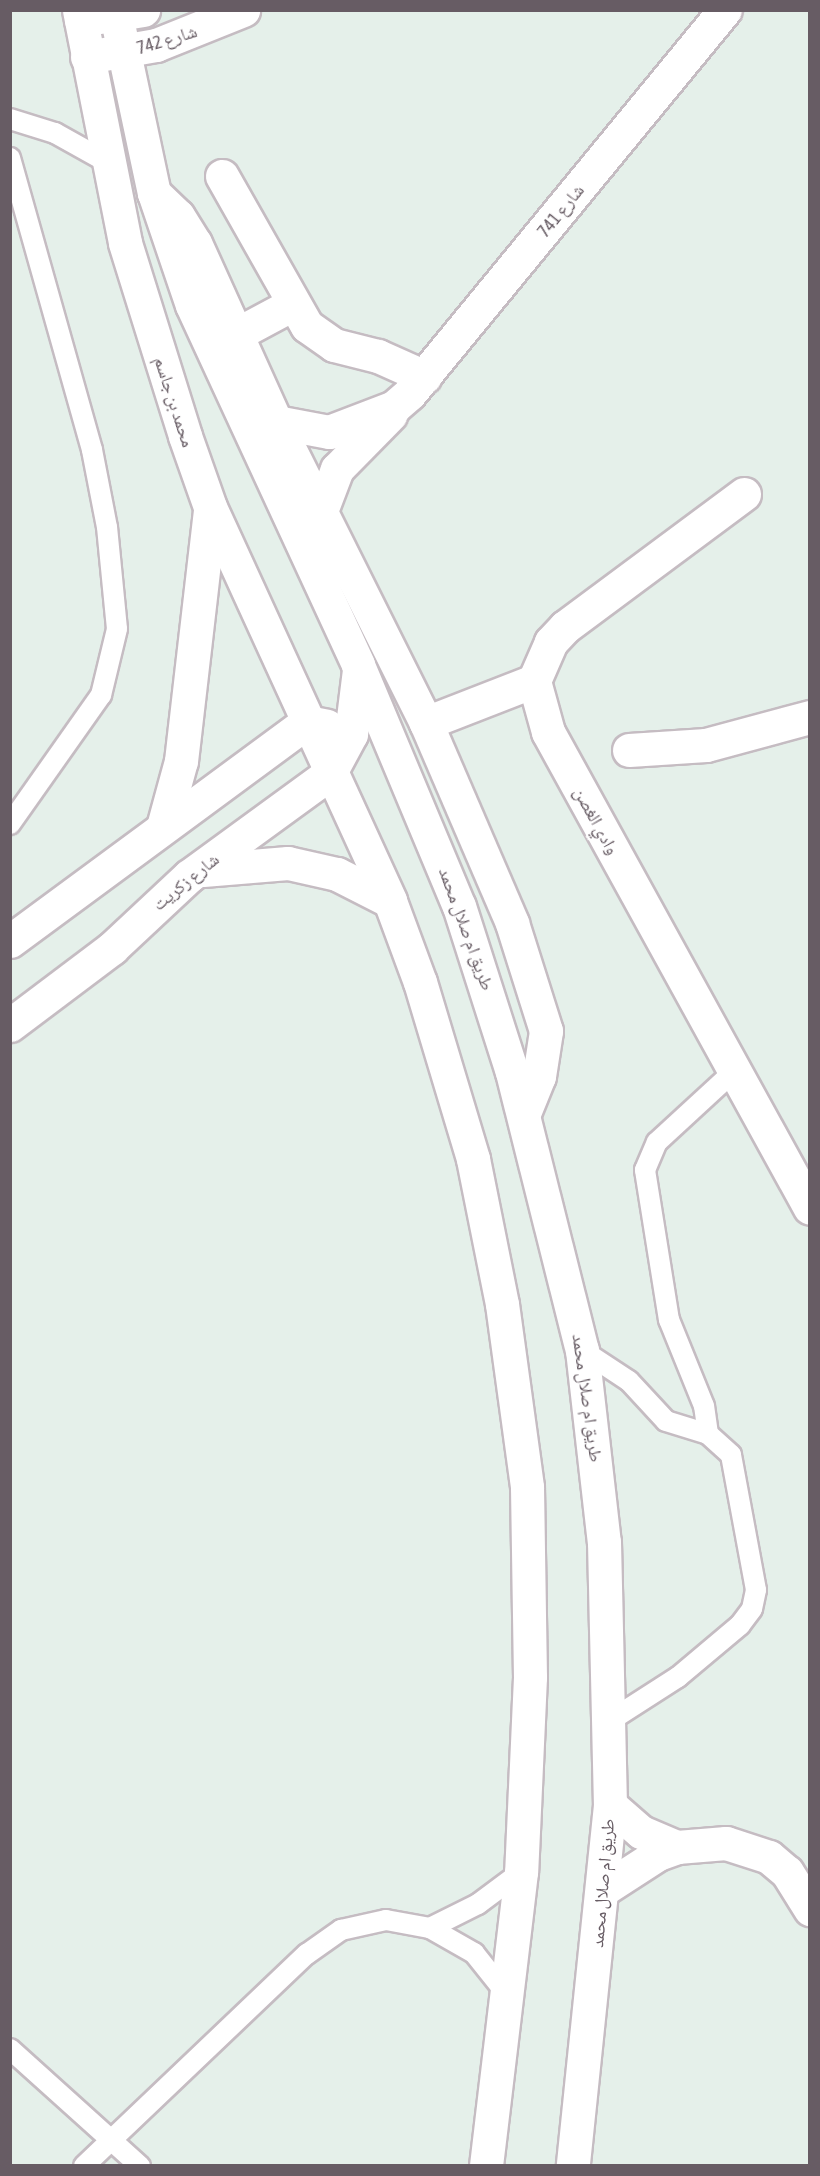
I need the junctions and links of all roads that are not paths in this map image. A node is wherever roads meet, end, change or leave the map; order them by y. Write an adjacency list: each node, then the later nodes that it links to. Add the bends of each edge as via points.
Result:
1 (243, 10): 5 (street, شارع 742, via 198,32)
2 (725, 10): 14 (street, شارع 741)
3 (125, 12): 4 (street); 5 (street)
4 (80, 15): 6 (street, محمد بن جاسم)
5 (124, 53): 6 (street, شارع 742); 11 (street)
6 (87, 57): 9 (street, محمد بن جاسم)
7 (10, 119): 9 (lane, via 55,133)
8 (10, 158): 30 (lane, via 92,450 107,527 117,628 101,695)
9 (107, 162): 18 (street, محمد بن جاسم, via 124,243)
10 (222, 176): 12 (street)
11 (154, 193): 13 (street, via 188,230); 20 (street, via 192,305)
12 (291, 305): 13 (street); 14 (street, via 307,326 334,345 378,356)
13 (235, 334): 16 (street)
14 (425, 377): 15 (street, شارع 741)
15 (394, 408): 16 (street, شارع 741, via 329,432); 19 (street, شارع 741, via 382,427 337,469)
16 (276, 422): 19 (street)
17 (744, 494): 21 (street, via 565,627 551,642)
18 (210, 507): 23 (street, محمد بن جاسم); 29 (street, via 181,761)
19 (321, 511): 24 (street)
20 (358, 665): 25 (street, شارع زكريت, via 359,688); 28 (street, طريق ام صلال محمد)
21 (534, 681): 24 (street); 35 (street, وادي الغصن, via 548,732)
22 (810, 717): 26 (street, via 706,745)
23 (307, 722): 25 (street); 27 (street, محمد بن جاسم); 29 (street)
24 (426, 723): 36 (street, via 512,923 542,1009 545,1054)
25 (351, 734): 27 (street, شارع زكريت); 28 (street, via 386,757)
26 (629, 750)
27 (330, 773): 31 (street, شارع زكريت); 32 (street)
28 (410, 784): 36 (street, طريق ام صلال محمد, via 484,979)
29 (164, 823): 33 (street)
30 (10, 824)
31 (198, 871): 32 (street, via 237,864 288,863 337,874); 34 (street, شارع زكريت, via 112,948)
32 (390, 901): 43 (street, via 458,1103 516,1390 527,1487 530,1584)
33 (10, 940)
34 (10, 1025)
35 (733, 1072): 37 (street, وادي الغصن); 39 (lane, via 657,1142 645,1170 669,1320 704,1406)
36 (524, 1113): 38 (street, طريق ام صلال محمد)
37 (810, 1208)
38 (582, 1350): 39 (lane, via 629,1381 666,1421); 40 (street, طريق ام صلال محمد, via 604,1542)
39 (708, 1434): 40 (lane, via 731,1455 737,1469 756,1590 752,1610 678,1677)
40 (611, 1720): 41 (street, طريق ام صلال محمد)
41 (610, 1805): 42 (street, via 641,1832); 44 (street, طريق ام صلال محمد)
42 (678, 1847): 44 (street, via 639,1863); 45 (street, via 726,1843 769,1857 787,1872)
43 (521, 1872): 46 (lane, via 478,1904); 47 (street)
44 (604, 1889): 53 (street, طريق ام صلال محمد)
45 (810, 1909)
46 (430, 1928): 47 (lane, via 474,1953); 49 (lane, via 386,1920 363,1922 323,1940)
47 (505, 1992): 52 (street)
48 (10, 2049): 49 (lane)
49 (111, 2139): 50 (lane); 51 (lane)
50 (84, 2166)
51 (140, 2166)
52 (486, 2166)
53 (573, 2166)

